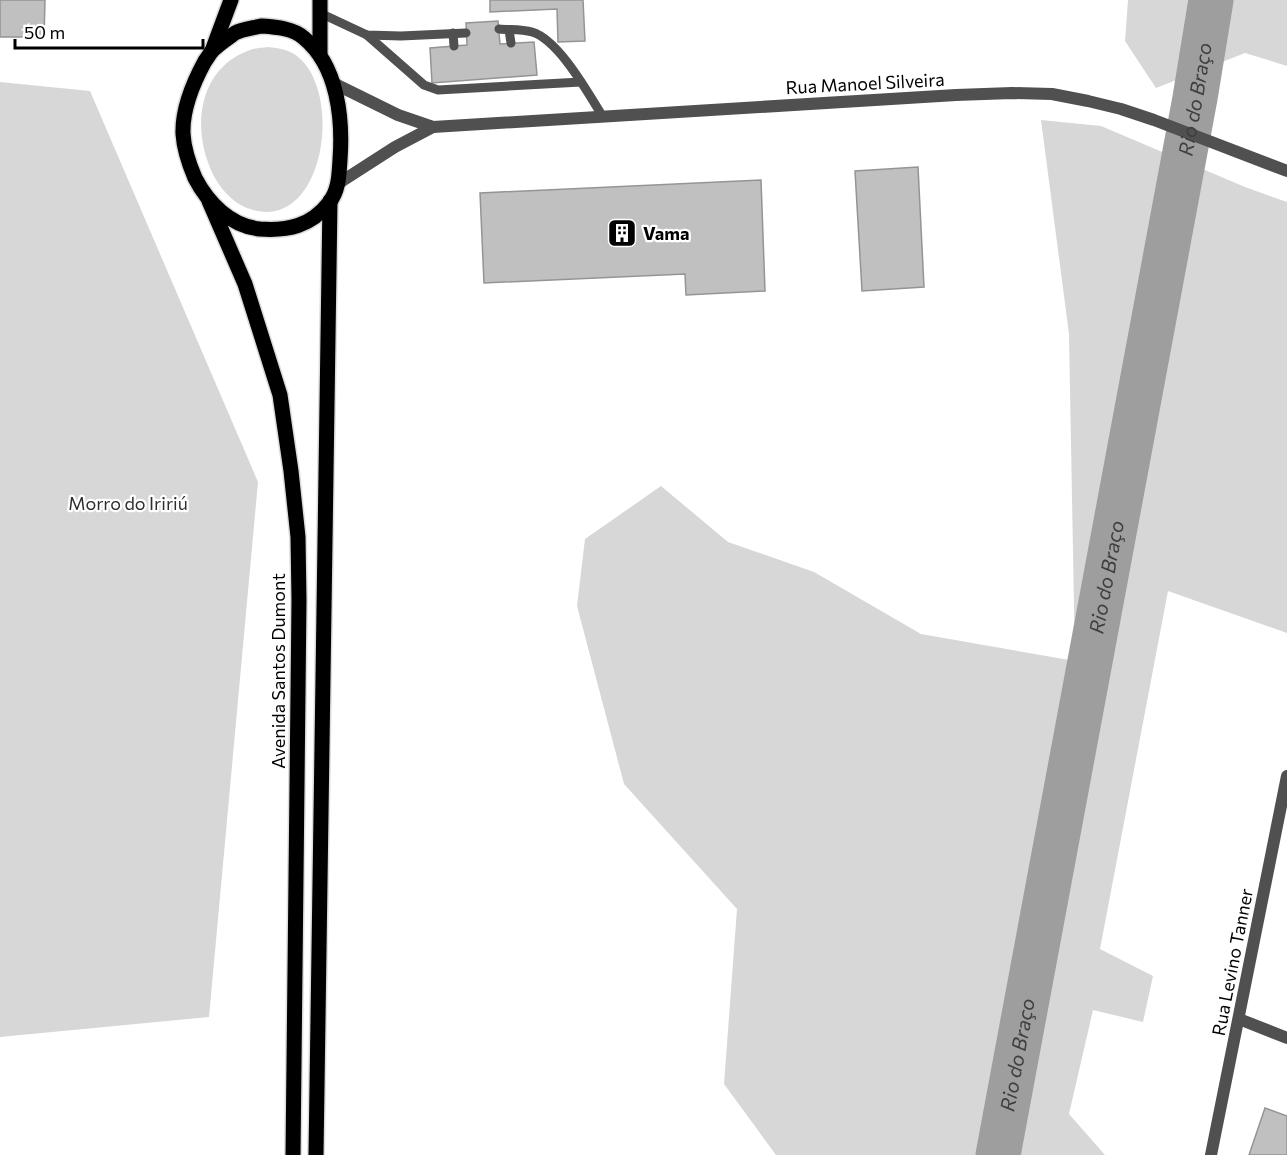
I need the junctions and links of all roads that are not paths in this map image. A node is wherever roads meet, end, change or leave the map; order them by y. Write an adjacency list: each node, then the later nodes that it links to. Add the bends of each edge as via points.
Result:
1 (231, 0): 10 (main road)
2 (320, 7): 7 (lane); 11 (main road)
3 (499, 29): 4 (lane)
4 (509, 30): 8 (lane); 12 (lane, via 542,37)
5 (453, 33): 6 (lane); 7 (lane); 9 (lane)
6 (466, 33)
7 (367, 35): 12 (lane, via 424,85 438,90 514,81)
8 (511, 43)
9 (454, 46)
10 (212, 51): 11 (main road, via 237,32 261,26 303,36); 18 (main road, via 186,103 183,133 188,160)
11 (320, 56): 13 (main road)
12 (581, 82): 14 (lane)
13 (333, 83): 15 (street, Rua Manoel Silveira, via 398,115); 17 (main road, via 342,136)
14 (603, 117): 15 (street, Rua Manoel Silveira); 16 (street, Rua Manoel Silveira, via 956,95 1052,94 1121,109)
15 (433, 127): 17 (street, Rua Manoel Silveira)
16 (1287, 171)
17 (339, 183): 19 (main road)
18 (209, 201): 19 (main road, via 232,220 252,228 273,230 305,223); 23 (main road, Avenida Santos Dumont, via 246,284 280,395 298,537)
19 (330, 201): 24 (main road)
20 (1287, 776): 21 (street, Rua Levino Tanner)
21 (1239, 1019): 22 (street); 25 (street, Rua Levino Tanner)
22 (1287, 1038)
23 (293, 1155)
24 (316, 1155)
25 (1211, 1155)

